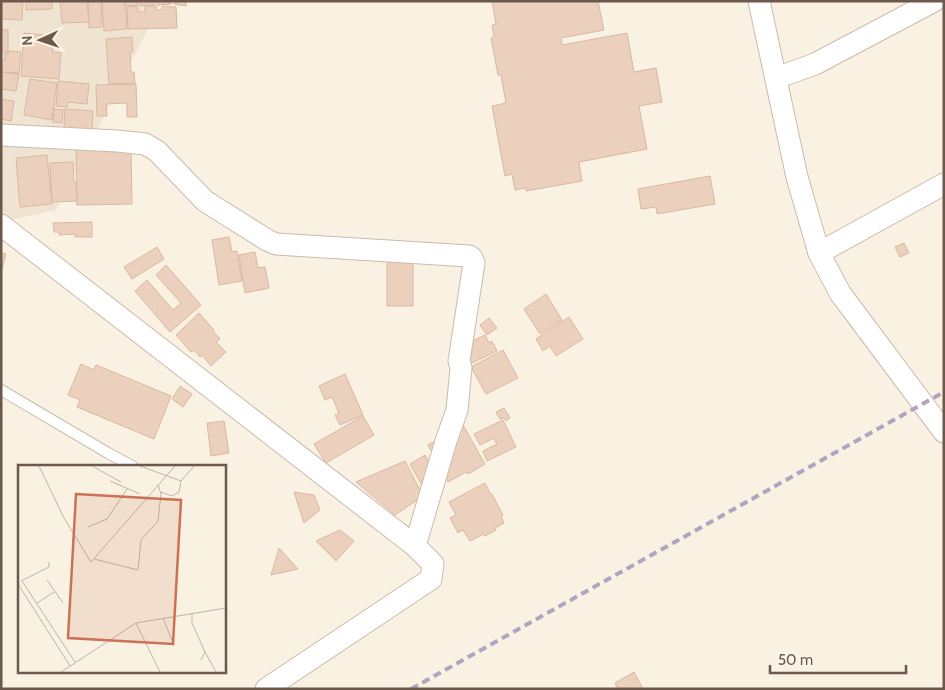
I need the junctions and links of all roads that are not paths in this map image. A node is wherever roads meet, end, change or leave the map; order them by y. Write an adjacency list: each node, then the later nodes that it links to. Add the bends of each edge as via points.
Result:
1 (759, 1): 3 (street)
2 (934, 1): 3 (street, via 815,64)
3 (776, 78): 7 (street, via 797,177)
4 (1, 135): 11 (street, via 145,144 157,151 205,201 276,244 472,258 460,353 457,410)
5 (944, 184): 7 (street)
6 (1, 225): 11 (street)
7 (819, 253): 9 (street, via 840,293)
8 (1, 390): 10 (lane)
9 (944, 432)
10 (130, 465)
11 (415, 546): 12 (street, via 433,564 431,579)
12 (266, 689)

